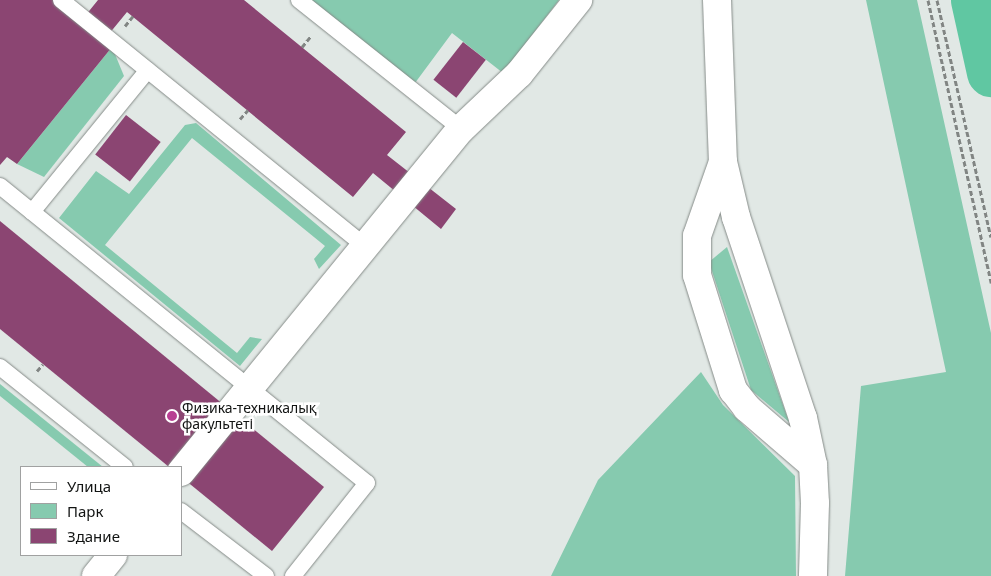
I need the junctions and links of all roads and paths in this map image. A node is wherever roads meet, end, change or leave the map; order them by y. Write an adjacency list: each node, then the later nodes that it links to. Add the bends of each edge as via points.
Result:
1 (61, 0): 7 (lane)
2 (299, 0): 8 (lane)
3 (578, 0): 8 (street, via 519,74)
4 (717, 0): 9 (street)
5 (928, 0): 14 (path)
6 (937, 0): 12 (path)
7 (148, 70): 11 (lane); 13 (lane)
8 (461, 129): 13 (street)
9 (723, 162): 17 (street, via 736,217 803,418); 17 (street, via 697,236 697,275 733,390 747,408)
10 (0, 186): 11 (lane)
11 (32, 212): 16 (lane)
12 (991, 237)
13 (365, 246): 16 (street)
14 (991, 283)
15 (0, 367): 18 (lane)
16 (250, 388): 19 (street); 24 (lane, via 367,483)
17 (813, 465): 25 (street)
18 (124, 466)
19 (182, 471)
20 (182, 512): 23 (lane)
21 (112, 556): 22 (street)
22 (96, 576)
23 (266, 576)
24 (293, 576)
25 (813, 576)

